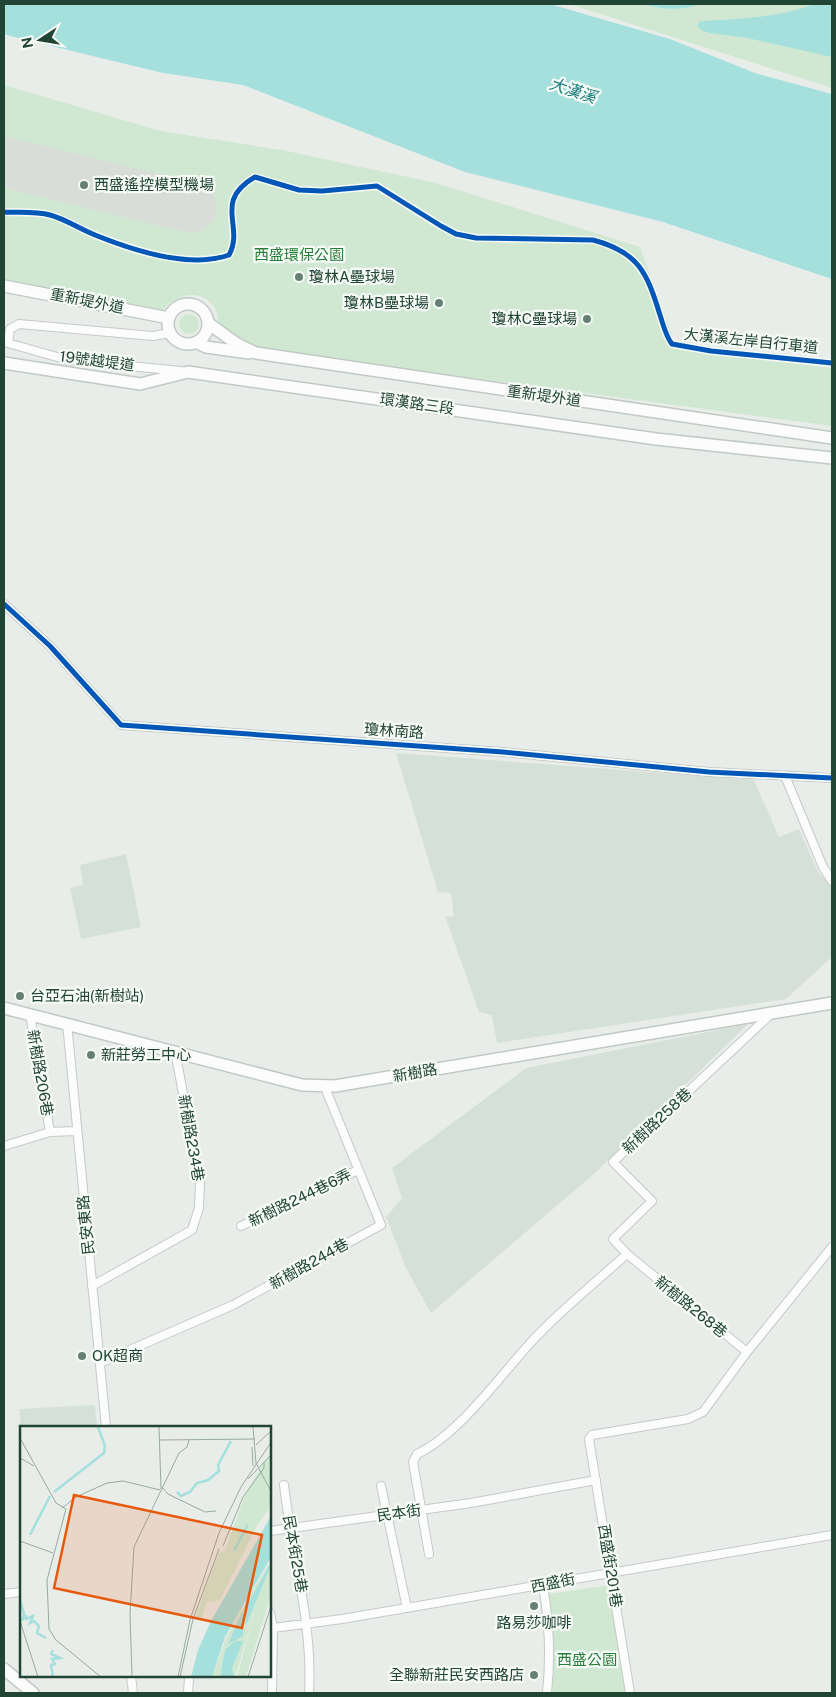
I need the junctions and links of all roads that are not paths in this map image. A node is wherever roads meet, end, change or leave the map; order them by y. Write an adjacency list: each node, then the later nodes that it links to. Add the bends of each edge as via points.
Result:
1 (4, 286): 2 (street, 重新堤外道)
2 (169, 318): 3 (street, 重新堤外道, via 180,306 195,305 206,315); 4 (street)
3 (208, 323): 6 (street, via 207,331); 7 (street, 重新堤外道)
4 (170, 333): 5 (street, 19號越堤道, via 153,336 19,324 10,329); 6 (street, 重新堤外道, via 182,343)
5 (6, 342): 9 (street, 19號越堤道, via 68,360)
6 (198, 343): 7 (street, 重新堤外道, via 206,347)
7 (256, 353): 10 (street, 重新堤外道)
8 (4, 363): 9 (street, 環漢路三段, via 140,384)
9 (188, 372): 11 (street, 環漢路三段, via 656,439)
10 (832, 438)
11 (832, 458)
12 (4, 604): 13 (street, 瓊林南路, via 50,646 121,725)
13 (785, 776): 14 (street, 瓊林南路); 15 (street, via 822,867)
14 (832, 778)
15 (832, 880)
16 (832, 1004): 18 (street, 新樹路)
17 (4, 1008): 19 (street, 新樹路)
18 (773, 1012): 22 (street, 新樹路, via 380,1079); 29 (street, 新樹路258巷, via 613,1162 652,1201 613,1239)
19 (30, 1014): 20 (street, 新樹路); 24 (street, 新樹路206巷)
20 (67, 1023): 21 (street, 新樹路); 23 (street, 民安東路)
21 (176, 1052): 22 (street, 新樹路, via 302,1085); 30 (street, 新樹路234巷, via 200,1184 199,1208 192,1230)
22 (324, 1085): 26 (street, 新樹路244巷)
23 (77, 1131): 24 (street, 新樹路206巷); 30 (street, 民安東路)
24 (50, 1132): 25 (street, 新樹路206巷)
25 (4, 1146)
26 (358, 1170): 27 (street, 新樹路244巷6弄); 32 (street, 新樹路244巷, via 381,1225 233,1305)
27 (241, 1226)
28 (832, 1247): 31 (street)
29 (627, 1254): 31 (street, 新樹路268巷); 37 (street, via 536,1337 461,1420 417,1454 413,1462)
30 (92, 1286): 32 (street, 民安東路)
31 (747, 1352): 34 (street, 西盛街201巷, via 703,1412 688,1419 592,1435 589,1439)
32 (100, 1363): 33 (street, 民安東路)
33 (106, 1426)
34 (596, 1480): 37 (street, 民本街); 43 (street, 西盛街201巷)
35 (284, 1485): 39 (street, 民本街25巷)
36 (381, 1486): 38 (street)
37 (421, 1510): 38 (street, 民本街); 42 (street)
38 (386, 1515): 39 (street, 民本街); 47 (street)
39 (289, 1528): 40 (street, 民本街); 49 (street, 民本街25巷)
40 (271, 1531)
41 (832, 1534): 43 (street, 西盛街)
42 (429, 1554)
43 (612, 1572): 44 (street, 西盛街); 60 (street, 西盛街201巷)
44 (543, 1585): 47 (street, 西盛街); 59 (street, via 551,1655)
45 (20, 1592): 46 (street)
46 (4, 1594)
47 (407, 1608): 49 (street, 西盛街)
48 (271, 1618): 50 (street)
49 (308, 1623): 50 (street, 西盛街); 58 (street, 民本街25巷)
50 (273, 1628): 57 (street)
51 (4, 1669): 54 (street)
52 (131, 1677): 55 (street)
53 (189, 1677): 56 (street)
54 (33, 1693)
55 (133, 1693)
56 (188, 1693)
57 (272, 1693)
58 (309, 1693)
59 (547, 1693)
60 (630, 1693)

